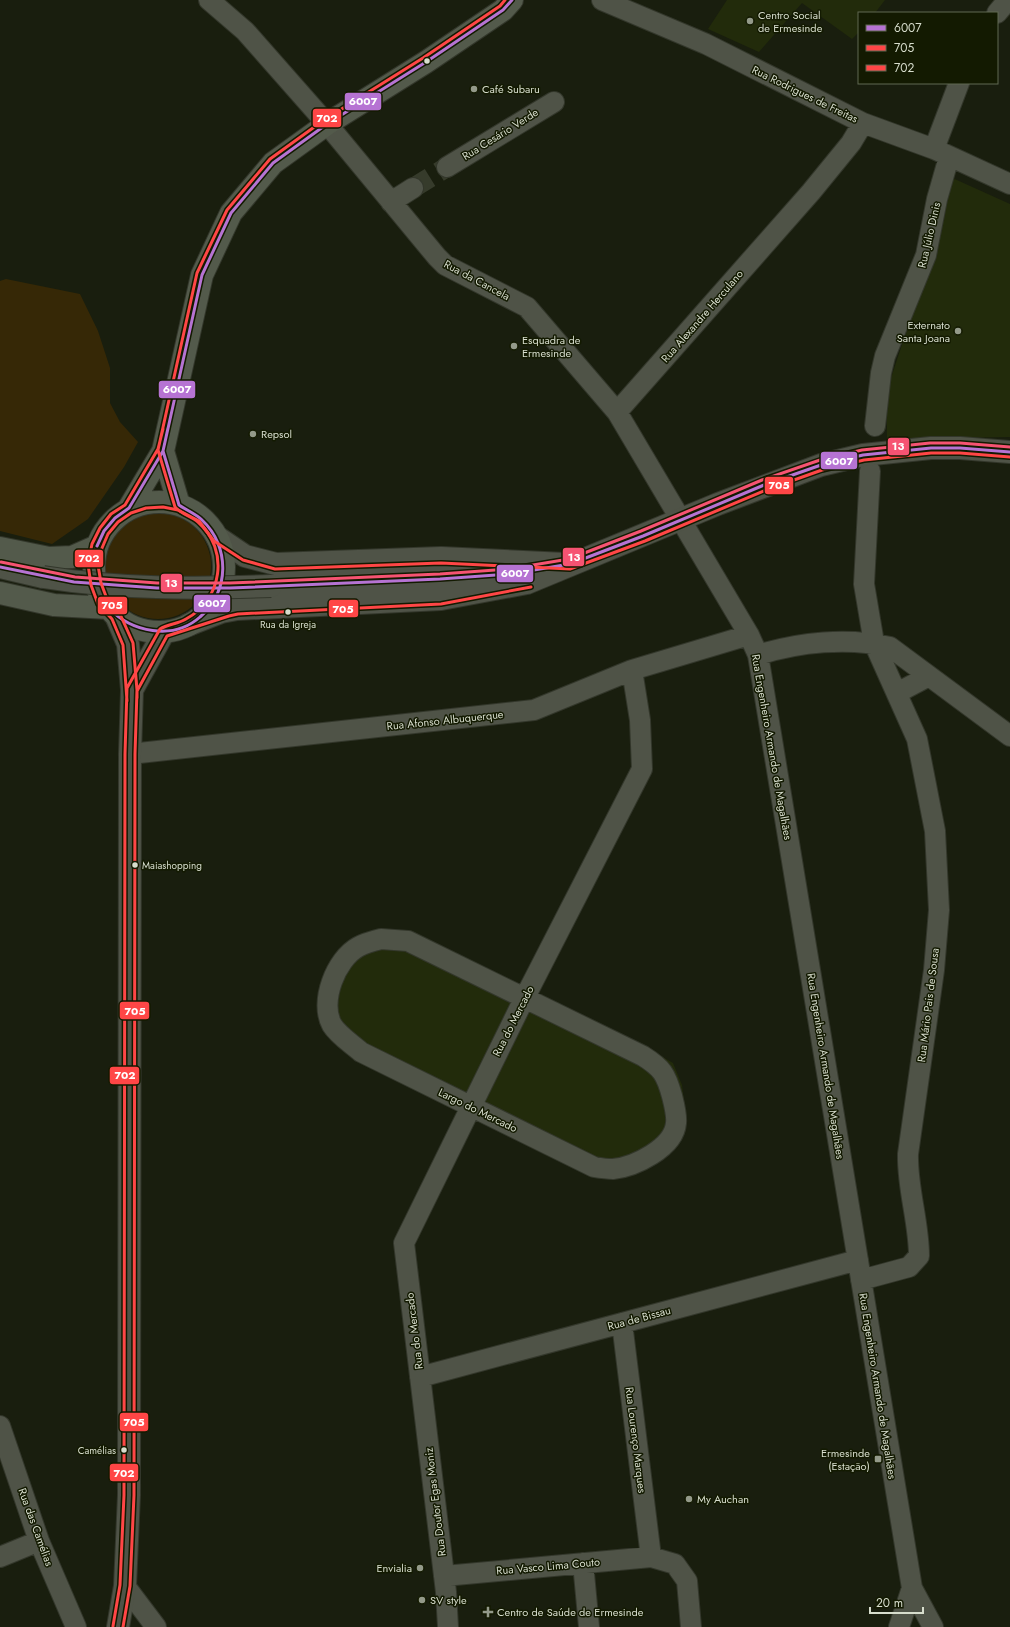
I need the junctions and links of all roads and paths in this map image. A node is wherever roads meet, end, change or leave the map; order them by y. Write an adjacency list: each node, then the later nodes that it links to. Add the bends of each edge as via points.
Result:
1 (209, 0): 9 (street, Rua da Cancela, via 246,32)
2 (512, 0): 9 (main road, via 503,10 471,32)
3 (602, 0): 8 (street, Rua Rodrigues de Freitas, via 706,44)
4 (1008, 0): 5 (street)
5 (998, 13)
6 (958, 84): 10 (street, Rua Júlio Dinis)
7 (554, 102): 11 (street, Rua Cesário Verde)
8 (863, 123): 10 (street, Rua Rodrigues de Freitas); 15 (street, Rua Alexandre Herculano, via 851,143 811,192)
9 (327, 124): 14 (street, Rua da Cancela); 17 (main road, via 272,163 231,213 202,275)
10 (941, 153): 12 (street, Rua Rodrigues de Freitas); 16 (street, Rua Júlio Dinis, via 937,199 926,255 885,356)
11 (447, 167)
12 (1010, 184)
13 (413, 188): 14 (street)
14 (391, 202): 15 (street, Rua da Cancela, via 445,265 527,307)
15 (617, 412): 22 (street)
16 (875, 426)
17 (163, 451): 20 (main road); 21 (main road)
18 (1010, 452): 22 (main road, via 960,448 879,453 821,465)
19 (870, 471): 33 (street, Rua Mário Pais de Sousa, via 864,584)
20 (179, 505): 21 (main road, via 163,502 145,503); 23 (main road, via 202,517)
21 (129, 508): 24 (main road, via 115,518)
22 (682, 519): 26 (main road); 32 (street, Rua Engenheiro Armando de Magalhães)
23 (217, 537): 26 (main road, via 245,556 276,564 441,558); 30 (main road, via 224,557 224,577 217,597 205,613)
24 (96, 546): 25 (main road, via 72,557 49,558); 29 (main road, via 93,565 96,584 103,602)
25 (0, 548)
26 (570, 564): 27 (main road, bridge, via 510,574 440,579 157,588 74,582); 30 (main road, via 527,583 441,599 237,609 221,612)
27 (0, 567)
28 (0, 593): 29 (main road, via 54,605)
29 (112, 612): 31 (main road, via 130,626); 37 (main road, via 128,644)
30 (188, 625): 31 (main road)
31 (164, 632): 37 (main road)
32 (749, 635): 34 (street, Rua Engenheiro Armando de Magalhães); 35 (street, Rua Afonso Albuquerque)
33 (874, 643): 34 (street, via 787,647); 36 (street, via 890,647); 38 (street, Rua Mário Pais de Sousa)
34 (758, 655): 43 (street, Rua Engenheiro Armando de Magalhães)
35 (632, 670): 40 (street, Rua Afonso Albuquerque, via 534,710); 41 (street, Rua do Mercado, via 640,720 642,769)
36 (929, 676): 38 (street); 39 (street)
37 (132, 690): 40 (main road)
38 (897, 693): 44 (street, Rua Mário Pais de Sousa, via 917,739 935,830 939,910 934,970 908,1154 918,1256 909,1268)
39 (1010, 736)
40 (130, 754): 53 (main road, via 129,1495)
41 (524, 999): 42 (street, Rua do Mercado); 42 (street, Largo do Mercado, via 408,941 381,938 357,947 342,961 332,979 327,1004 332,1025 345,1038 361,1052); 42 (street, Largo do Mercado, via 659,1066 669,1084 676,1124 669,1138 656,1152 638,1162 612,1169 594,1167)
42 (471, 1106): 46 (street, Rua do Mercado, via 404,1243)
43 (858, 1260): 44 (street, Rua Engenheiro Armando de Magalhães); 45 (street, Rua de Bissau)
44 (861, 1280): 54 (street, Rua Engenheiro Armando de Magalhães)
45 (622, 1323): 46 (street, Rua de Bissau); 49 (street, Rua Lourenço Marques)
46 (420, 1377): 52 (street, Rua Doutor Egas Moniz)
47 (0, 1426): 48 (street, Rua das Camélias)
48 (39, 1541): 50 (street); 55 (street, Rua das Camélias)
49 (651, 1556): 51 (street, Rua Vasco Lima Couto); 60 (street, via 675,1564 687,1581)
50 (0, 1557)
51 (584, 1563): 52 (street, Rua Vasco Lima Couto); 59 (street)
52 (444, 1576): 58 (street, Rua Doutor Egas Moniz)
53 (125, 1586): 56 (main road); 57 (street)
54 (912, 1588): 61 (street); 62 (street, Rua Engenheiro Armando de Magalhães)
55 (76, 1627)
56 (118, 1627)
57 (155, 1627)
58 (448, 1627)
59 (589, 1627)
60 (691, 1627)
61 (899, 1627)
62 (933, 1627)

